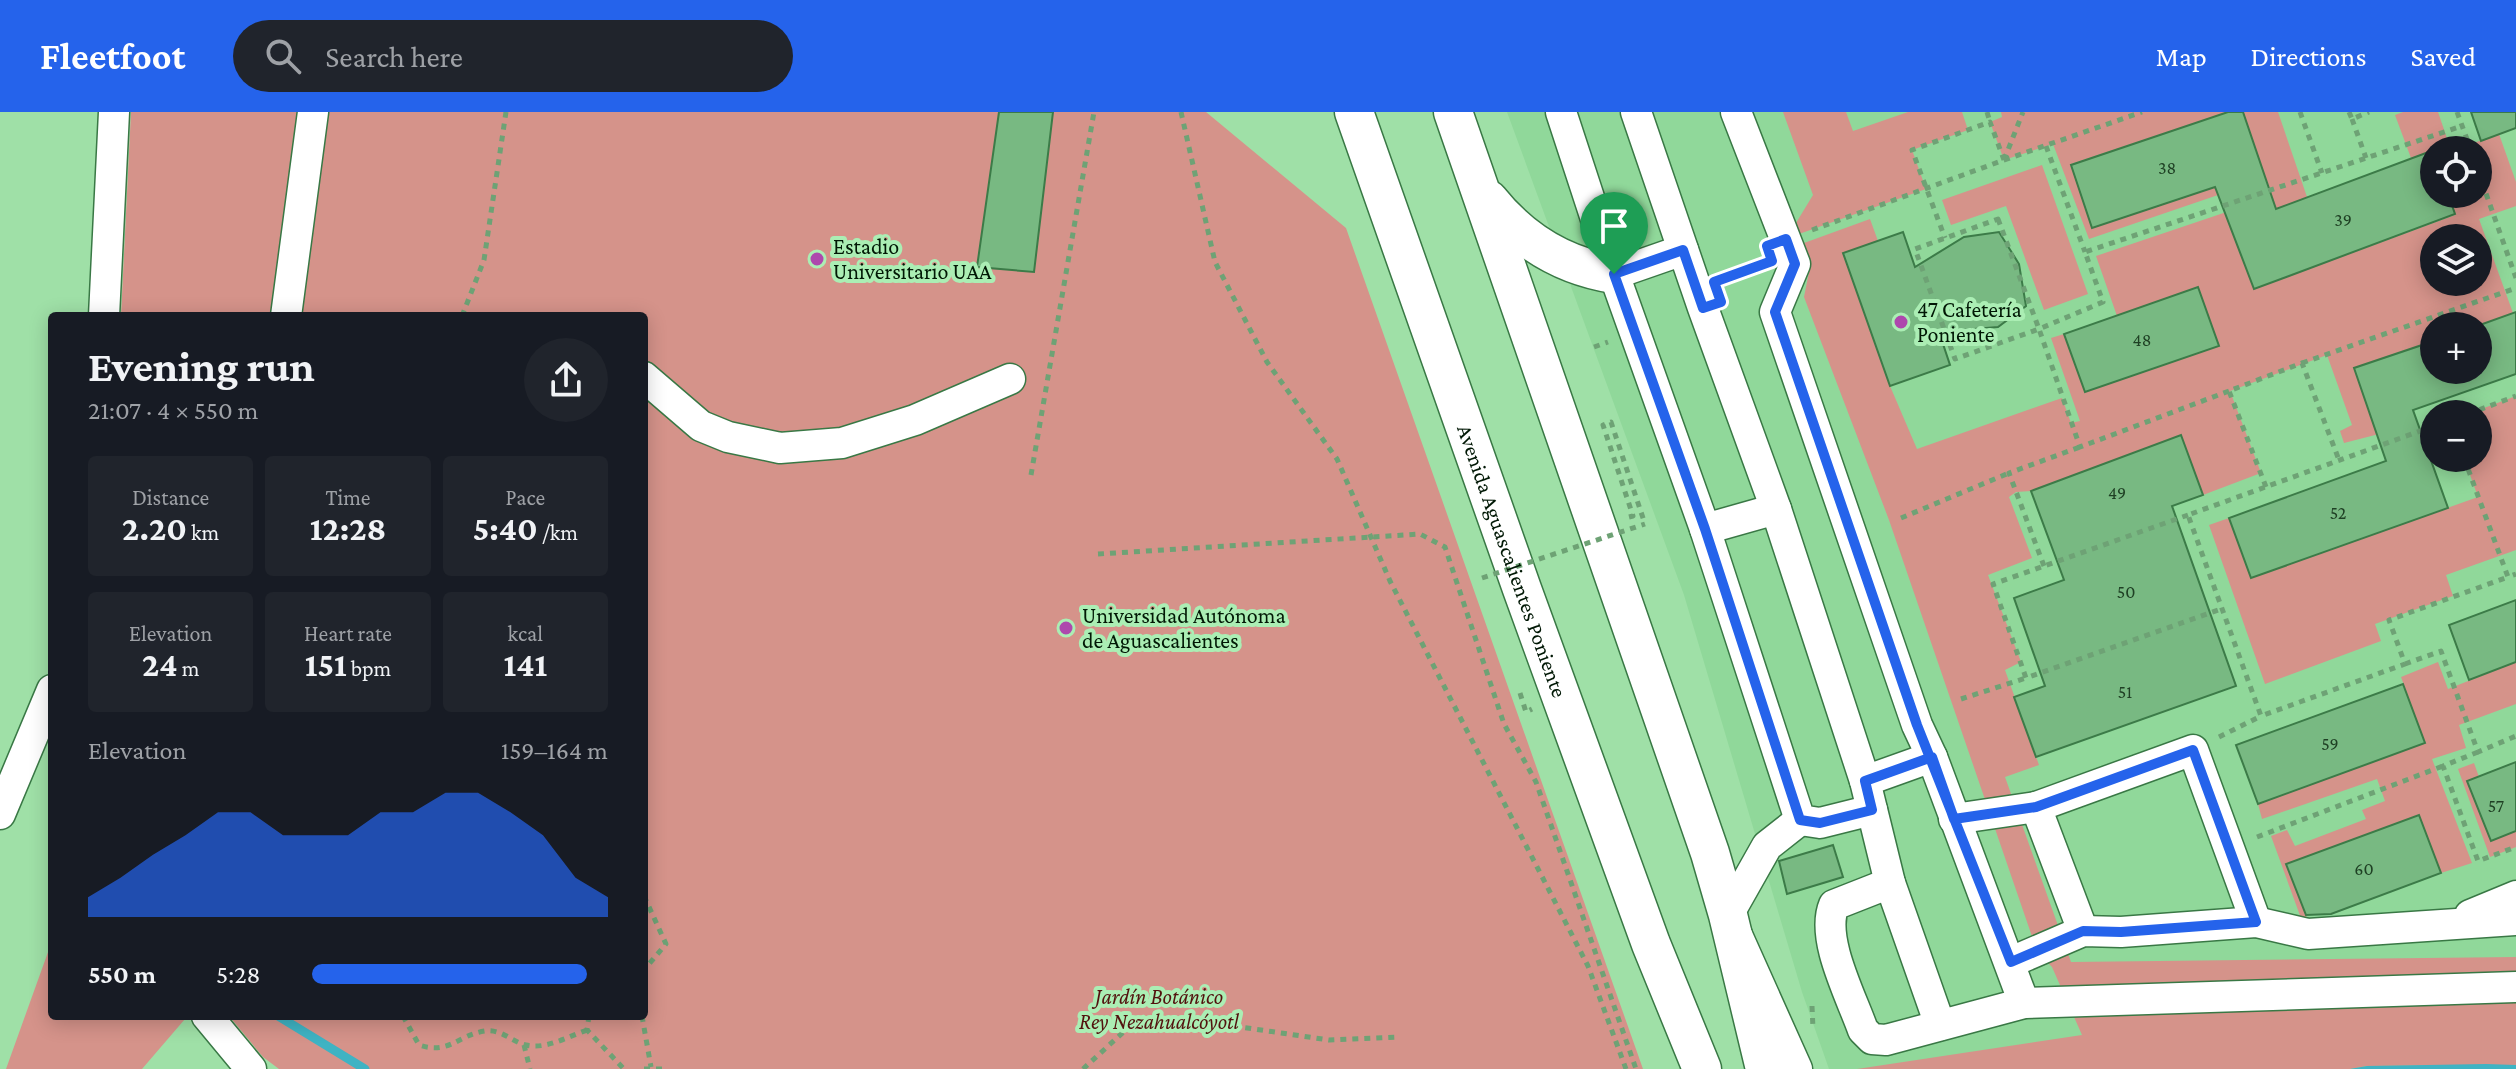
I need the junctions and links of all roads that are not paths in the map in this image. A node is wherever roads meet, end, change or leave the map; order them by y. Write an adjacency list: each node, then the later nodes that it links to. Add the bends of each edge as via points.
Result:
1 (114, 112): 11 (street)
2 (313, 112): 12 (street)
3 (1354, 112): 34 (main road, Avenida Aguascalientes Poniente)
4 (1453, 112): 8 (main road)
5 (1561, 112): 10 (street)
6 (1636, 112): 9 (street)
7 (1736, 112): 18 (street, via 1795,264 1775,312)
8 (1481, 190): 10 (main road, via 1520,234 1567,262); 26 (main road)
9 (1683, 250): 10 (street); 15 (street)
10 (1614, 274): 16 (street)
11 (104, 312)
12 (288, 312)
13 (1010, 379): 14 (street, via 915,420 842,443 780,448 701,426)
14 (648, 380)
15 (1776, 509): 16 (street); 19 (street)
16 (1705, 529): 23 (street)
17 (48, 700): 21 (street)
18 (1932, 757): 19 (street); 22 (street)
19 (1868, 796): 23 (street, via 1820,823); 24 (street)
20 (2036, 807): 22 (street); 28 (street, via 2193,750); 30 (street)
21 (0, 814)
22 (1954, 819): 31 (street)
23 (1800, 820): 26 (street, via 1767,846)
24 (1890, 883): 36 (street); 36 (street, via 1834,905 1829,936 1863,1030 1872,1039)
25 (2516, 896): 29 (street)
26 (1728, 915): 40 (main road); 41 (street)
27 (2516, 920): 29 (street)
28 (2256, 922): 29 (street, via 2308,934); 30 (street)
29 (2450, 923)
30 (2083, 931): 31 (street)
31 (2011, 962): 33 (street)
32 (2516, 987): 33 (street)
33 (2024, 1003): 36 (street)
34 (1676, 1008): 38 (street, Avenida Aguascalientes Poniente); 39 (main road, Avenida Aguascalientes Poniente)
35 (210, 1020): 37 (street)
36 (1940, 1025)
37 (251, 1069)
38 (1690, 1069)
39 (1702, 1069)
40 (1765, 1069)
41 (1797, 1069)

